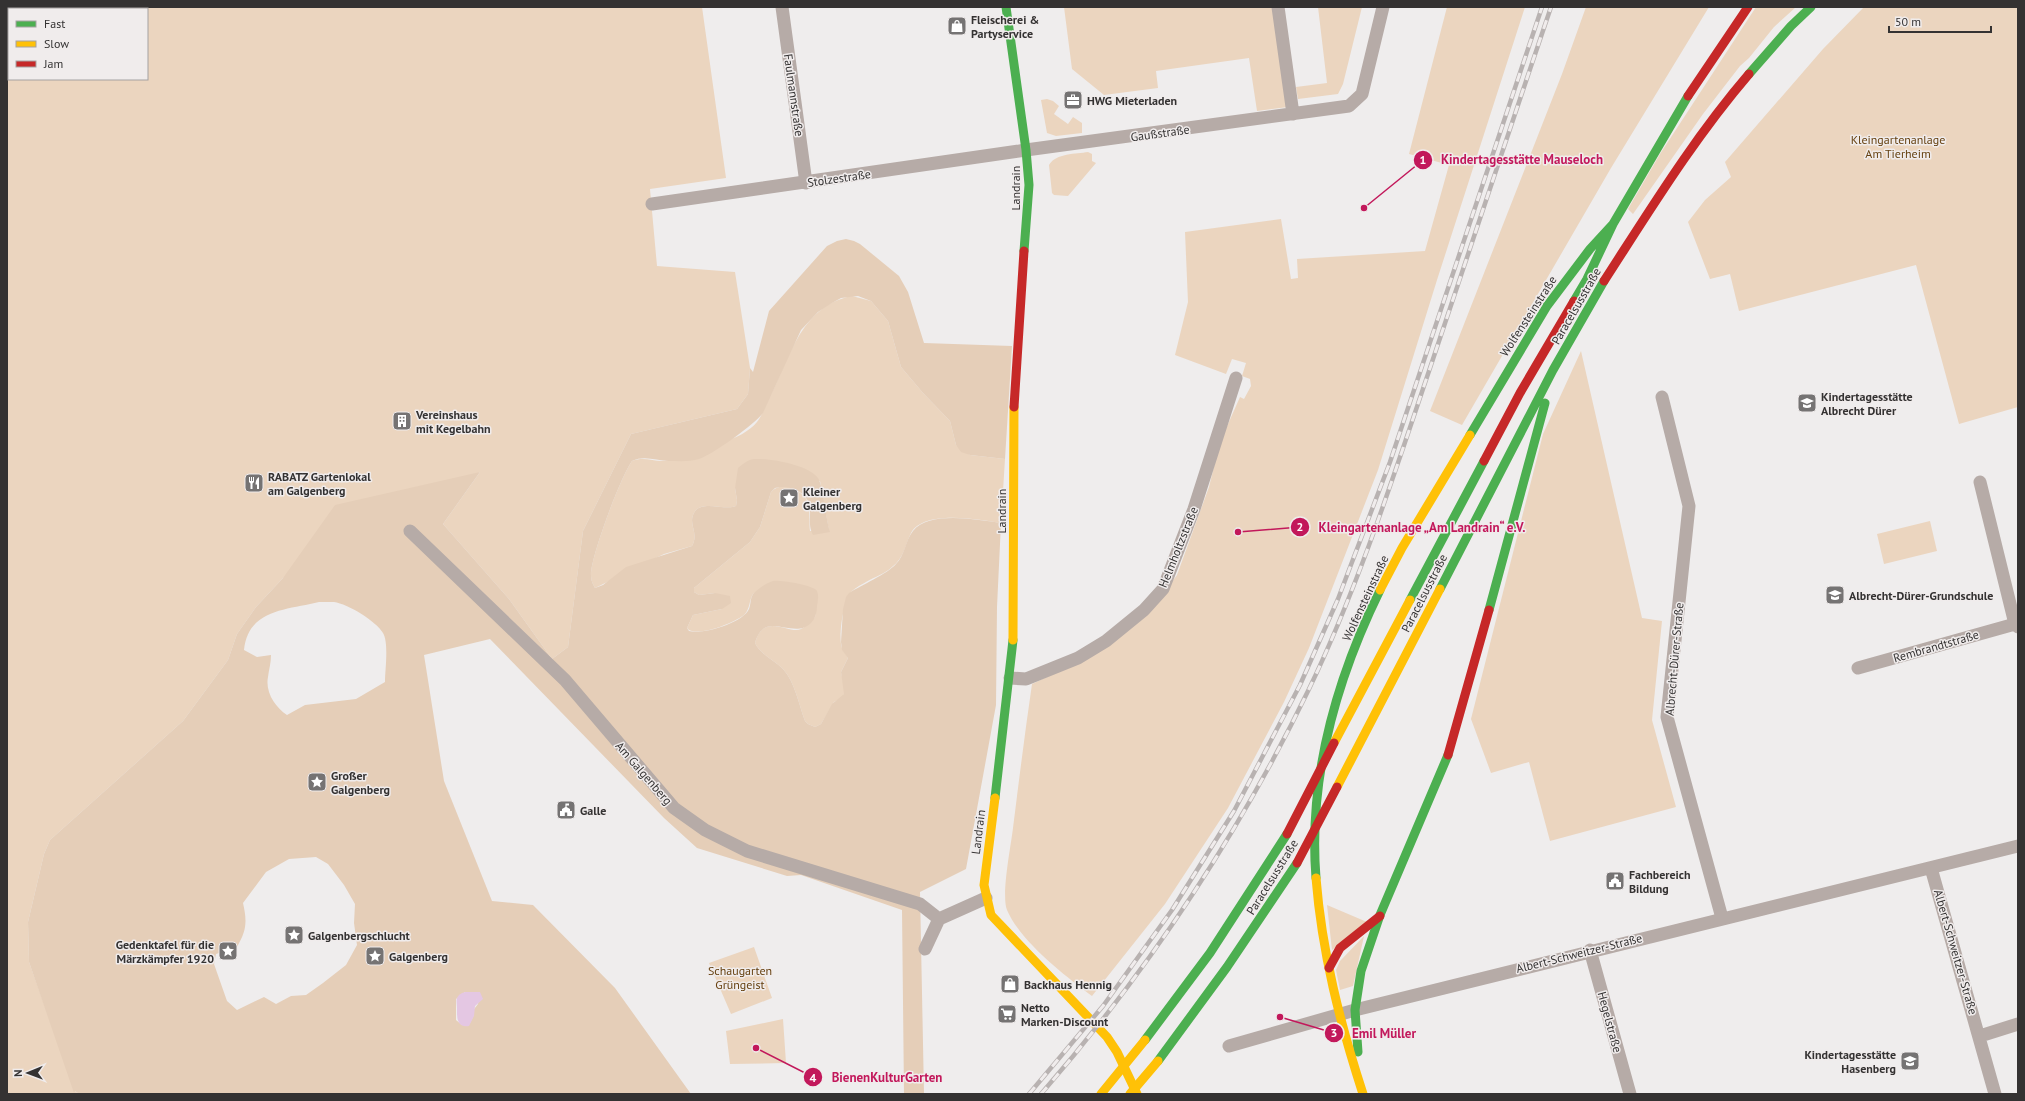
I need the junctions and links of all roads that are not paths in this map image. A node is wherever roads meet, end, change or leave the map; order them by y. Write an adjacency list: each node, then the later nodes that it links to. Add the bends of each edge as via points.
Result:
1 (782, 7): 9 (street, Faulmannstraße)
2 (1006, 7): 8 (main road, Landrain)
3 (1278, 7): 7 (street)
4 (1384, 7): 7 (street, Gaußstraße, via 1362,94 1349,106)
5 (1748, 7): 11 (main road, Paracelsusstraße, via 1680,108)
6 (1811, 7): 12 (main road, Paracelsusstraße, via 1791,26 1719,109 1600,286)
7 (1293, 114): 8 (street, Gaußstraße)
8 (1026, 150): 9 (street, Stolzestraße); 19 (main road, Landrain, via 1029,185 1014,404 1014,620)
9 (806, 183): 10 (street, Stolzestraße)
10 (652, 204)
11 (1613, 224): 28 (main road, Wolfensteinstraße, via 1590,249 1548,306 1516,357 1402,548 1357,642 1328,732 1316,805 1315,847 1318,887); 35 (main road, Paracelsusstraße, bridge, via 1587,278 1520,393 1287,834 1210,953)
12 (1553, 370): 23 (main road, Wolfensteinstraße, via 1464,708 1433,796); 36 (main road, Paracelsusstraße, bridge, via 1297,863 1227,968 1158,1061)
13 (1236, 378): 19 (street, Helmholtzstraße, via 1194,509 1163,589 1144,610 1106,641 1078,658 1026,679)
14 (1662, 397): 24 (street, Albrecht-Dürer-Straße, via 1689,506 1667,717)
15 (1980, 482): 17 (street, Rembrandtstraße)
16 (410, 531): 25 (street, Am Galgenberg, via 565,680 674,808 705,830 747,851 920,904)
17 (2016, 618): 18 (street, Rembrandtstraße)
18 (1858, 668)
19 (1010, 678): 22 (main road, Landrain, via 984,885)
20 (2018, 846): 21 (street, Albert-Schweitzer-Straße)
21 (1932, 868): 24 (street, Albert-Schweitzer-Straße); 32 (street, Albert-Schweitzer-Straße)
22 (986, 898): 25 (street); 37 (main road, Landrain, via 991,916 1113,1045)
23 (1380, 915): 28 (main road, Wolfensteinstraße, via 1340,948); 29 (main road, Wolfensteinstraße, via 1360,971)
24 (1722, 918): 27 (street, Albert-Schweitzer-Straße)
25 (939, 919): 26 (street)
26 (925, 949)
27 (1590, 950): 29 (street, Albert-Schweitzer-Straße); 38 (street, Hegelstraße)
28 (1329, 968): 30 (main road, Wolfensteinstraße)
29 (1355, 1010): 30 (street, Albert-Schweitzer-Straße); 34 (main road, Wolfensteinstraße)
30 (1339, 1014): 33 (street, Albert-Schweitzer-Straße); 34 (main road, Wolfensteinstraße)
31 (2018, 1024): 32 (street)
32 (1980, 1036): 39 (street, Albert-Schweitzer-Straße)
33 (1229, 1046)
34 (1362, 1089)
35 (1101, 1094)
36 (1130, 1094)
37 (1137, 1094)
38 (1630, 1094)
39 (1995, 1094)

